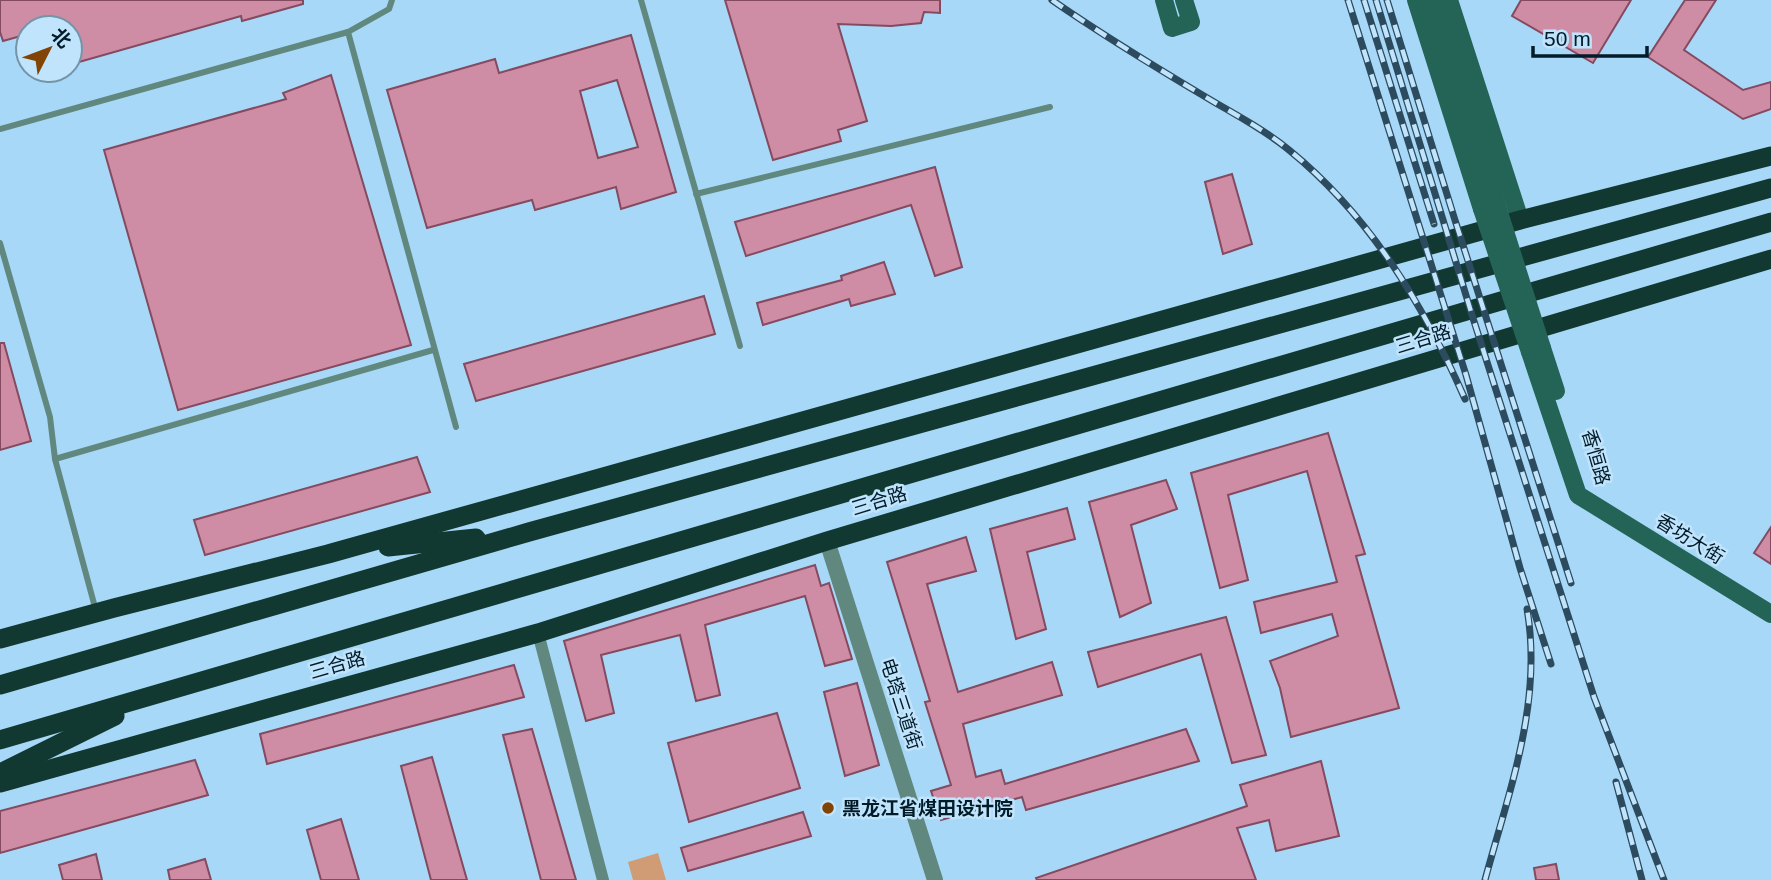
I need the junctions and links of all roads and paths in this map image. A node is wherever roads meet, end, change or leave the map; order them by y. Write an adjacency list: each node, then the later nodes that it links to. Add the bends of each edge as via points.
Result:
1 (392, 0): 8 (lane, via 389,9)
2 (641, 0): 13 (lane)
3 (1164, 0): 4 (main road, via 1172,28 1191,22)
4 (1184, 0)
5 (1416, 0): 14 (main road, 香恒路)
6 (1433, 0): 14 (main road, 香恒路)
7 (1449, 0): 15 (main road)
8 (348, 32): 10 (lane); 20 (lane)
9 (1050, 107): 13 (lane)
10 (0, 129)
11 (1771, 156): 15 (highway)
12 (1766, 189): 24 (highway)
13 (696, 194): 19 (lane)
14 (1489, 206): 23 (main road, 香恒路, bridge, via 1578,495)
15 (1520, 220): 26 (highway)
16 (1770, 222): 32 (highway, 三合路)
17 (0, 243): 22 (lane, via 50,417)
18 (1771, 259): 25 (highway, 三合路)
19 (740, 346)
20 (433, 350): 21 (lane); 22 (lane)
21 (456, 427)
22 (55, 459): 27 (lane)
23 (1586, 499): 28 (main road, 香坊大街)
24 (529, 532): 26 (highway); 31 (highway)
25 (827, 541): 29 (highway, 三合路); 37 (street, 电塔三道街)
26 (328, 554): 27 (highway)
27 (96, 612): 30 (highway)
28 (1771, 614)
29 (538, 633): 35 (highway, 三合路); 36 (street)
30 (0, 639)
31 (0, 685)
32 (157, 696): 33 (highway, 三合路); 34 (highway)
33 (0, 740)
34 (0, 773)
35 (0, 783)
36 (603, 880)
37 (936, 880)

